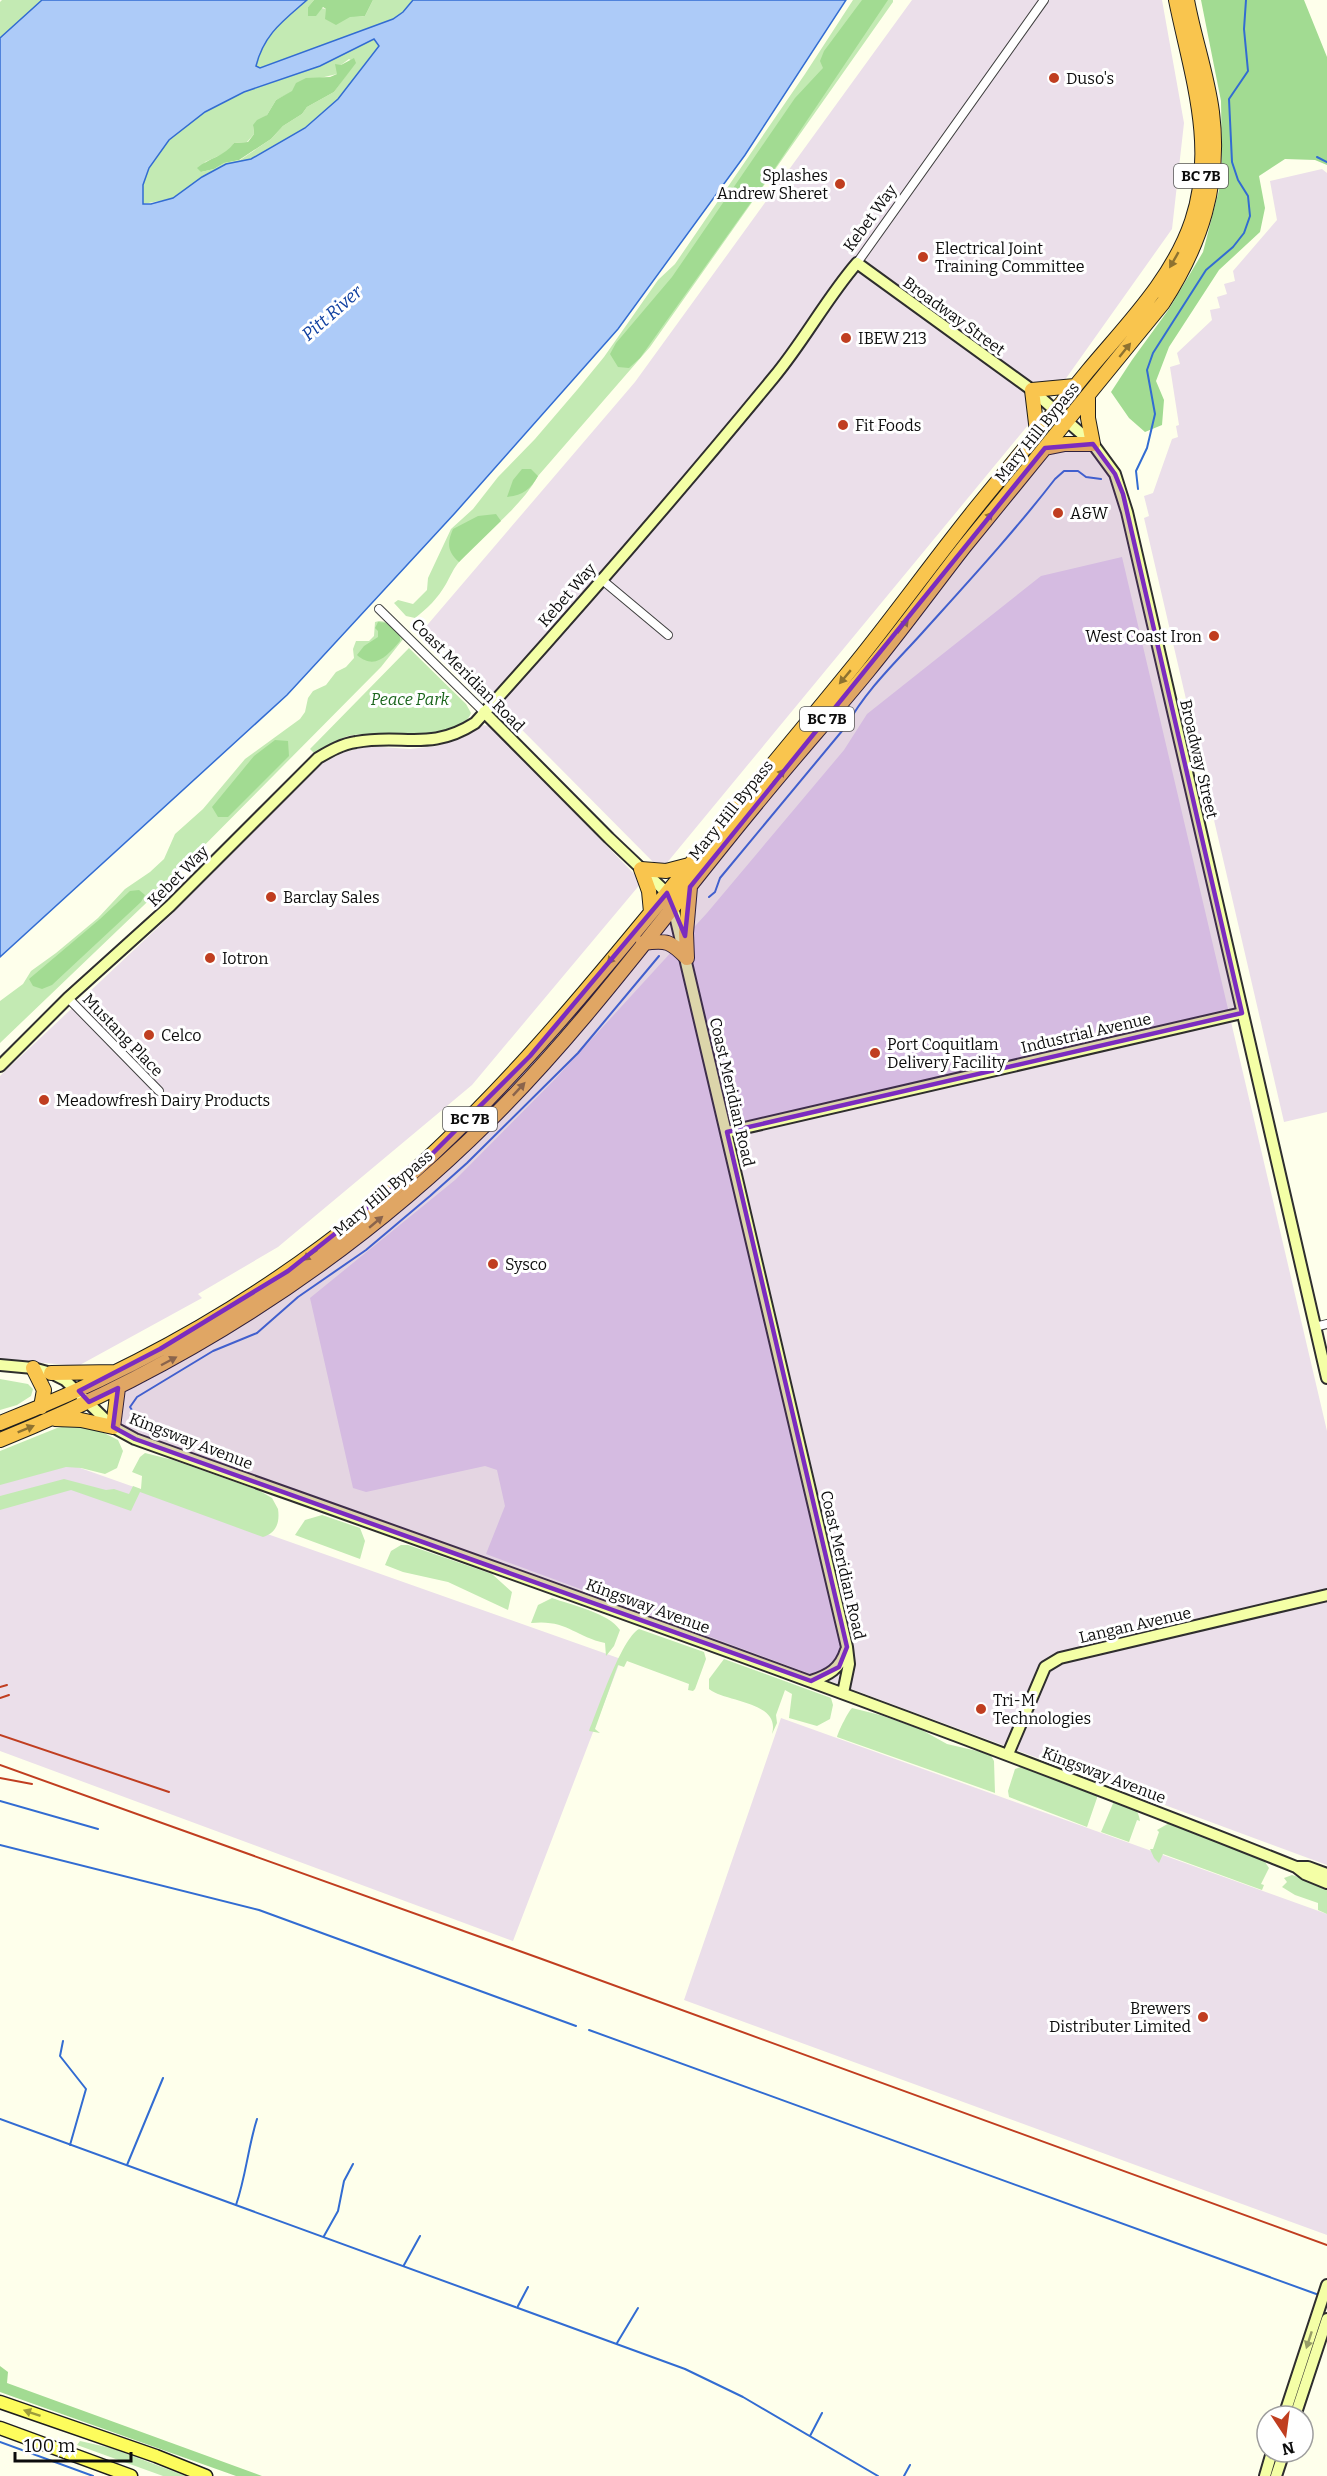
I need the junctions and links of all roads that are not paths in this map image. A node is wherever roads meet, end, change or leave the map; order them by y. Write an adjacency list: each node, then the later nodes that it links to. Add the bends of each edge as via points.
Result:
1 (1044, 0): 4 (street, Kebet Way)
2 (1176, 0): 5 (highway, Mary Hill Bypass / BC 7B, one-way to 5, via 1202,132 1203,160 1194,215 1162,281)
3 (1187, 0): 7 (highway, Mary Hill Bypass / BC 7B, one-way to 3, via 1163,303 1186,267 1204,219 1214,162 1212,113)
4 (857, 263): 6 (street, Broadway Street); 13 (street, Kebet Way, via 776,375)
5 (1076, 386): 6 (highway); 8 (highway, Mary Hill Bypass / BC 7B)
6 (1032, 390): 8 (street, Broadway Street); 10 (highway)
7 (1088, 396): 9 (highway, Mary Hill Bypass / BC 7B); 11 (highway)
8 (1054, 411): 9 (street, Broadway Street); 10 (highway, Mary Hill Bypass / BC 7B)
9 (1066, 422): 11 (street, Broadway Street); 12 (highway, Mary Hill Bypass / BC 7B)
10 (1037, 432): 17 (highway, Mary Hill Bypass / BC 7B, one-way to 17, via 856,664)
11 (1093, 444): 12 (highway); 26 (street, Broadway Street, via 1112,468 1123,494)
12 (1045, 448): 19 (highway, Mary Hill Bypass / BC 7B, one-way to 12)
13 (601, 579): 15 (street); 16 (street, Kebet Way)
14 (379, 609): 16 (street, Coast Meridian Road)
15 (668, 635)
16 (484, 712): 18 (street, Coast Meridian Road); 25 (street, Kebet Way, via 464,730 443,737 355,742 318,758 170,906)
17 (690, 865): 18 (highway, via 666,871); 20 (highway, Mary Hill Bypass / BC 7B)
18 (641, 870): 20 (street, Coast Meridian Road); 22 (highway)
19 (690, 887): 21 (highway, Mary Hill Bypass / BC 7B); 24 (highway)
20 (667, 893): 21 (street, Coast Meridian Road); 22 (highway, Mary Hill Bypass / BC 7B)
21 (674, 907): 23 (highway, Mary Hill Bypass / BC 7B); 24 (street, Coast Meridian Road)
22 (651, 912): 34 (highway, Mary Hill Bypass / BC 7B, one-way to 34, via 530,1056 419,1167 288,1271)
23 (643, 943): 24 (highway, via 664,940); 37 (highway, Mary Hill Bypass / BC 7B, one-way to 23, via 220,1332 297,1282 429,1178 536,1071)
24 (687, 958): 29 (street, Coast Meridian Road)
25 (68, 998): 27 (street, Kebet Way); 28 (street, Mustang Place)
26 (1242, 1013): 29 (street, Industrial Avenue); 31 (street, Broadway Street)
27 (0, 1066)
28 (159, 1091)
29 (727, 1132): 46 (street, Coast Meridian Road)
30 (1327, 1324): 31 (street)
31 (1315, 1327): 36 (street, Broadway Street)
32 (0, 1365): 33 (street, Kingsway Avenue)
33 (33, 1368): 35 (street, Kingsway Avenue); 40 (highway, via 44,1390)
34 (117, 1372): 35 (highway); 38 (highway, Mary Hill Bypass / BC 7B)
35 (51, 1373): 38 (street, Kingsway Avenue)
36 (1327, 1378)
37 (118, 1388): 39 (highway, Mary Hill Bypass / BC 7B); 43 (highway)
38 (79, 1391): 39 (street, Kingsway Avenue); 40 (highway, Mary Hill Bypass / BC 7B)
39 (89, 1402): 41 (highway, Mary Hill Bypass / BC 7B); 43 (street, Kingsway Avenue)
40 (41, 1407): 42 (highway, Mary Hill Bypass / BC 7B)
41 (52, 1419): 43 (highway); 44 (highway, Mary Hill Bypass / BC 7B, one-way to 41)
42 (0, 1423)
43 (113, 1427): 47 (street, Kingsway Avenue, via 135,1439)
44 (0, 1440)
45 (1327, 1595): 49 (street, Langan Avenue, via 1060,1658 1045,1667)
46 (847, 1647): 47 (street, via 839,1667); 48 (street, Coast Meridian Road, via 849,1664)
47 (811, 1681): 48 (street, Kingsway Avenue)
48 (843, 1693): 49 (street, Kingsway Avenue)
49 (1008, 1754): 50 (street, Kingsway Avenue)
50 (1296, 1867): 51 (street, Kingsway Avenue); 52 (street, Kingsway Avenue)
51 (1327, 1874)
52 (1327, 1883)
53 (1327, 2285): 56 (street, one-way to 56)
54 (1327, 2319): 57 (street)
55 (0, 2402): 60 (main road, one-way to 55)
56 (1288, 2404)
57 (1299, 2404)
58 (0, 2428): 59 (main road)
59 (132, 2476)
60 (206, 2476)

